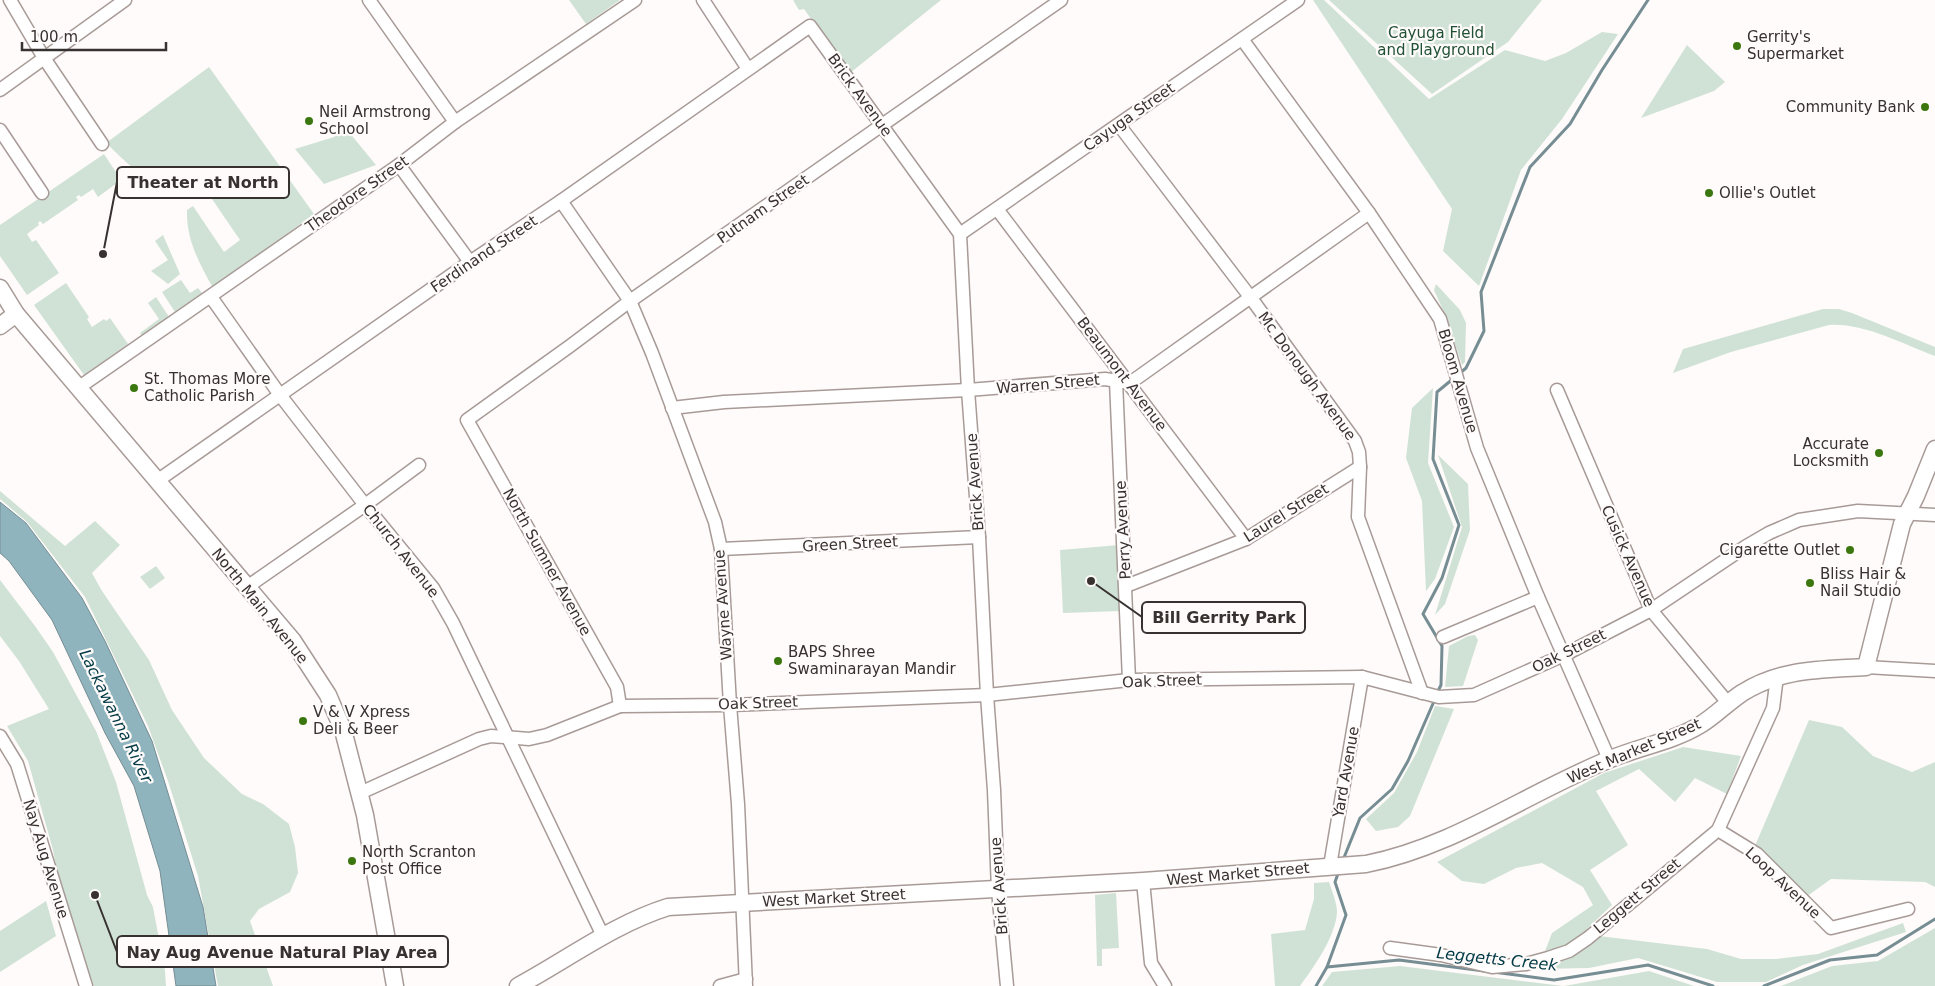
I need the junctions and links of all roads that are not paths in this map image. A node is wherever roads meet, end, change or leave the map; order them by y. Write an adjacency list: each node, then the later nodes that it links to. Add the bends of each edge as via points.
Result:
1 (10, 0): 10 (street)
2 (125, 0): 10 (street)
3 (370, 0): 13 (street)
4 (635, 0): 13 (street, Theodore Street)
5 (703, 0): 11 (street)
6 (1061, 0): 15 (street, Putnam Street)
7 (1298, 0): 9 (street, Cayuga Street)
8 (810, 26): 11 (street, Ferdinand Street); 15 (street, Brick Avenue)
9 (1242, 39): 14 (street, Cayuga Street); 22 (street, Bloom Avenue)
10 (44, 58): 12 (street); 17 (street)
11 (748, 69): 20 (street, Ferdinand Street)
12 (0, 90)
13 (455, 122): 18 (street, Theodore Street)
14 (1119, 125): 21 (street, Cayuga Street); 27 (street, Mc Donough Avenue)
15 (882, 126): 23 (street, Brick Avenue); 28 (street, Putnam Street)
16 (0, 130): 19 (street)
17 (102, 144)
18 (399, 165): 24 (street); 26 (street, Theodore Street)
19 (42, 193)
20 (561, 201): 24 (street, Ferdinand Street); 28 (street, Wayne Avenue)
21 (998, 209): 23 (street, Cayuga Street); 32 (street, Beaumont Avenue)
22 (1369, 212): 27 (street); 51 (street, Bloom Avenue, via 1440,319 1476,448)
23 (960, 234): 34 (street, Brick Avenue)
24 (470, 262): 36 (street, Ferdinand Street)
25 (0, 288): 29 (main road, North Main Avenue)
26 (211, 297): 33 (street, Theodore Street); 36 (street, Church Avenue)
27 (1251, 298): 32 (street); 41 (street, Mc Donough Avenue, via 1355,441)
28 (630, 301): 37 (street, Wayne Avenue); 38 (street, Putnam Street)
29 (16, 314): 30 (main road); 33 (main road, North Main Avenue)
30 (0, 326)
31 (1116, 381): 32 (street, Warren Street); 34 (street, Warren Street, via 1105,379); 49 (street, Perry Avenue)
32 (1130, 383): 47 (street, Beaumont Avenue)
33 (78, 388): 42 (main road, North Main Avenue)
34 (968, 390): 37 (street, Warren Street, via 724,402); 46 (street, Brick Avenue)
35 (1557, 390): 52 (street, Cusick Avenue)
36 (280, 395): 42 (street, Ferdinand Street); 43 (street, Church Avenue)
37 (672, 408): 48 (street, Wayne Avenue)
38 (467, 420): 64 (street, North Sumner Avenue, via 617,687)
39 (1935, 449): 44 (main road)
40 (419, 465): 43 (street)
41 (1360, 467): 47 (street, Laurel Street); 60 (street, Mc Donough Avenue, via 1358,517)
42 (157, 481): 50 (main road, North Main Avenue)
43 (365, 505): 50 (street); 66 (street, Church Avenue, via 433,588)
44 (1907, 514): 45 (street, Oak Street); 52 (street, Oak Street, via 1858,511 1799,520 1745,547); 55 (main road)
45 (1935, 515)
46 (979, 537): 48 (street, Green Street); 61 (street, Brick Avenue)
47 (1246, 539): 49 (street, Laurel Street)
48 (721, 549): 63 (street, Wayne Avenue)
49 (1126, 586): 59 (street, Perry Avenue)
50 (247, 587): 68 (main road, North Main Avenue, via 293,641 328,696 343,730)
51 (1538, 597): 53 (street); 54 (street, Bloom Avenue)
52 (1651, 610): 54 (street, Oak Street); 62 (street, Cusick Avenue)
53 (1443, 637)
54 (1564, 655): 60 (street, Oak Street, via 1474,695 1439,697); 67 (street, Bloom Avenue)
55 (1866, 667): 56 (street, West Market Street); 58 (main road, West Market Street)
56 (1935, 671)
57 (1362, 676): 59 (street, Oak Street); 60 (street, Oak Street); 70 (street, Yard Avenue)
58 (1777, 676): 62 (main road, West Market Street); 69 (street, Leggett Street, via 1773,708)
59 (1129, 680): 61 (street, Oak Street)
60 (1422, 693)
61 (987, 695): 63 (street, Oak Street); 72 (street, Brick Avenue)
62 (1728, 703): 67 (main road, West Market Street, via 1701,725 1646,748)
63 (730, 705): 64 (street, Oak Street); 73 (street, Wayne Avenue)
64 (620, 706): 66 (street, Oak Street, via 547,735 529,739)
65 (0, 736): 78 (street, Nay Aug Avenue, via 17,764)
66 (507, 737): 68 (street, Oak Street, via 479,739); 75 (street, Church Avenue)
67 (1609, 759): 70 (main road, West Market Street, via 1431,845 1366,864)
68 (360, 793): 79 (main road, North Main Avenue)
69 (1718, 830): 74 (street, Loop Avenue, via 1757,854 1831,928); 76 (street, Leggett Street, via 1569,951 1526,964 1492,967)
70 (1330, 866): 71 (main road, West Market Street)
71 (1143, 882): 72 (main road, West Market Street); 83 (street, via 1151,963)
72 (998, 890): 73 (main road, West Market Street); 82 (street, Brick Avenue)
73 (742, 902): 75 (main road, West Market Street, via 668,907 646,914); 77 (street, Wayne Avenue)
74 (1908, 909)
75 (603, 936): 80 (main road, West Market Street)
76 (1390, 948)
77 (746, 982): 81 (street)
78 (86, 986)
79 (395, 986)
80 (518, 986)
81 (720, 986)
82 (1007, 986)
83 (1165, 986)

